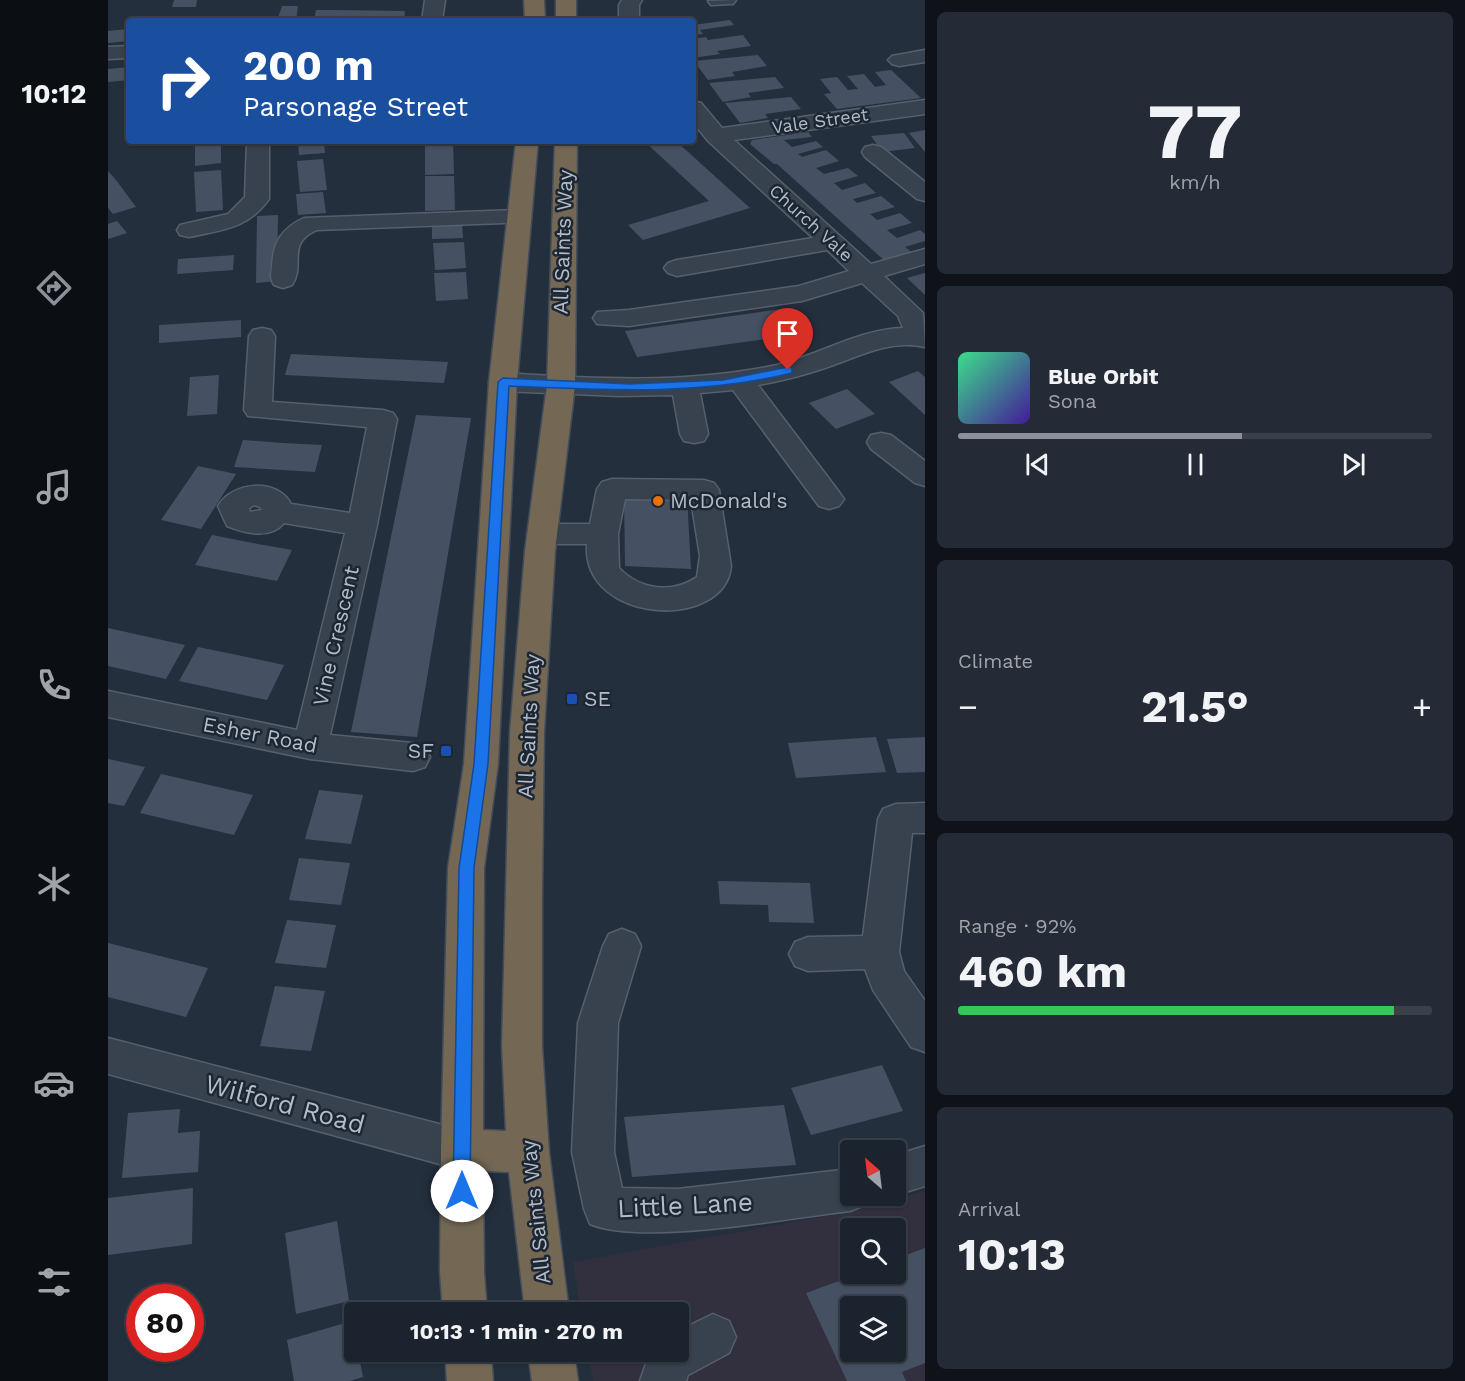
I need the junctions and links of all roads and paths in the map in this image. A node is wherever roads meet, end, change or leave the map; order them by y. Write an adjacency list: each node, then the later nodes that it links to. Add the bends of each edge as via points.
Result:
1 (435, 0): 5 (street)
2 (534, 0): 6 (highway)
3 (566, 0): 7 (highway)
4 (632, 0): 8 (street)
5 (432, 18)
6 (535, 18)
7 (566, 18)
8 (629, 18)
9 (126, 51): 10 (street)
10 (108, 53)
11 (925, 56): 12 (street)
12 (899, 60)
13 (925, 107): 15 (street, Vale Street)
14 (696, 112): 15 (street, Church Vale)
15 (716, 136): 23 (street, Church Vale)
16 (258, 144): 22 (street, via 257,199 236,219)
17 (527, 144): 21 (highway, All Saints Way)
18 (566, 144): 33 (highway, All Saints Way)
19 (873, 152): 20 (street)
20 (925, 194)
21 (519, 217): 27 (street, via 313,223 297,229 288,239); 32 (highway, All Saints Way)
22 (189, 230)
23 (833, 242): 25 (street); 26 (street, Church Vale)
24 (925, 256): 26 (street)
25 (677, 268)
26 (866, 273): 28 (street, via 802,293); 30 (street, Church Vale, via 910,313)
27 (283, 280)
28 (606, 318)
29 (262, 336): 40 (street, Vine Crescent, via 258,410 383,419)
30 (922, 338): 31 (street, via 885,338 811,365)
31 (740, 380): 34 (street); 38 (street)
32 (503, 382): 33 (street); 52 (highway, All Saints Way, via 481,764 466,868)
33 (561, 385): 34 (street); 41 (highway, All Saints Way)
34 (686, 385): 35 (street)
35 (694, 434)
36 (881, 442): 37 (street)
37 (925, 476)
38 (829, 499)
39 (277, 512): 40 (street)
40 (362, 525): 44 (street, Vine Crescent)
41 (542, 534): 42 (street); 53 (highway, All Saints Way, via 527,743 522,1046)
42 (603, 534): 42 (street, via 606,574 616,586 640,597 692,595 706,588 716,571 704,490 612,489)
43 (108, 704): 44 (street, Esher Road)
44 (310, 746): 45 (street, Esher Road)
45 (413, 757)
46 (910, 818): 48 (street)
47 (622, 946): 56 (street, Little Lane, via 598,1023 593,1152 605,1209 678,1210)
48 (880, 952): 49 (street); 50 (street, via 887,978)
49 (808, 954)
50 (925, 1034)
51 (108, 1056): 52 (street, Wilford Road)
52 (462, 1150): 53 (highway); 57 (highway, All Saints Way)
53 (528, 1152): 58 (highway, All Saints Way)
54 (925, 1166): 55 (street)
55 (906, 1172)
56 (840, 1191)
57 (464, 1302)
58 (546, 1302)
59 (713, 1337): 64 (street, via 669,1360)
60 (469, 1362): 62 (highway)
61 (552, 1362): 63 (highway)
62 (470, 1381)
63 (555, 1381)
64 (663, 1381)

